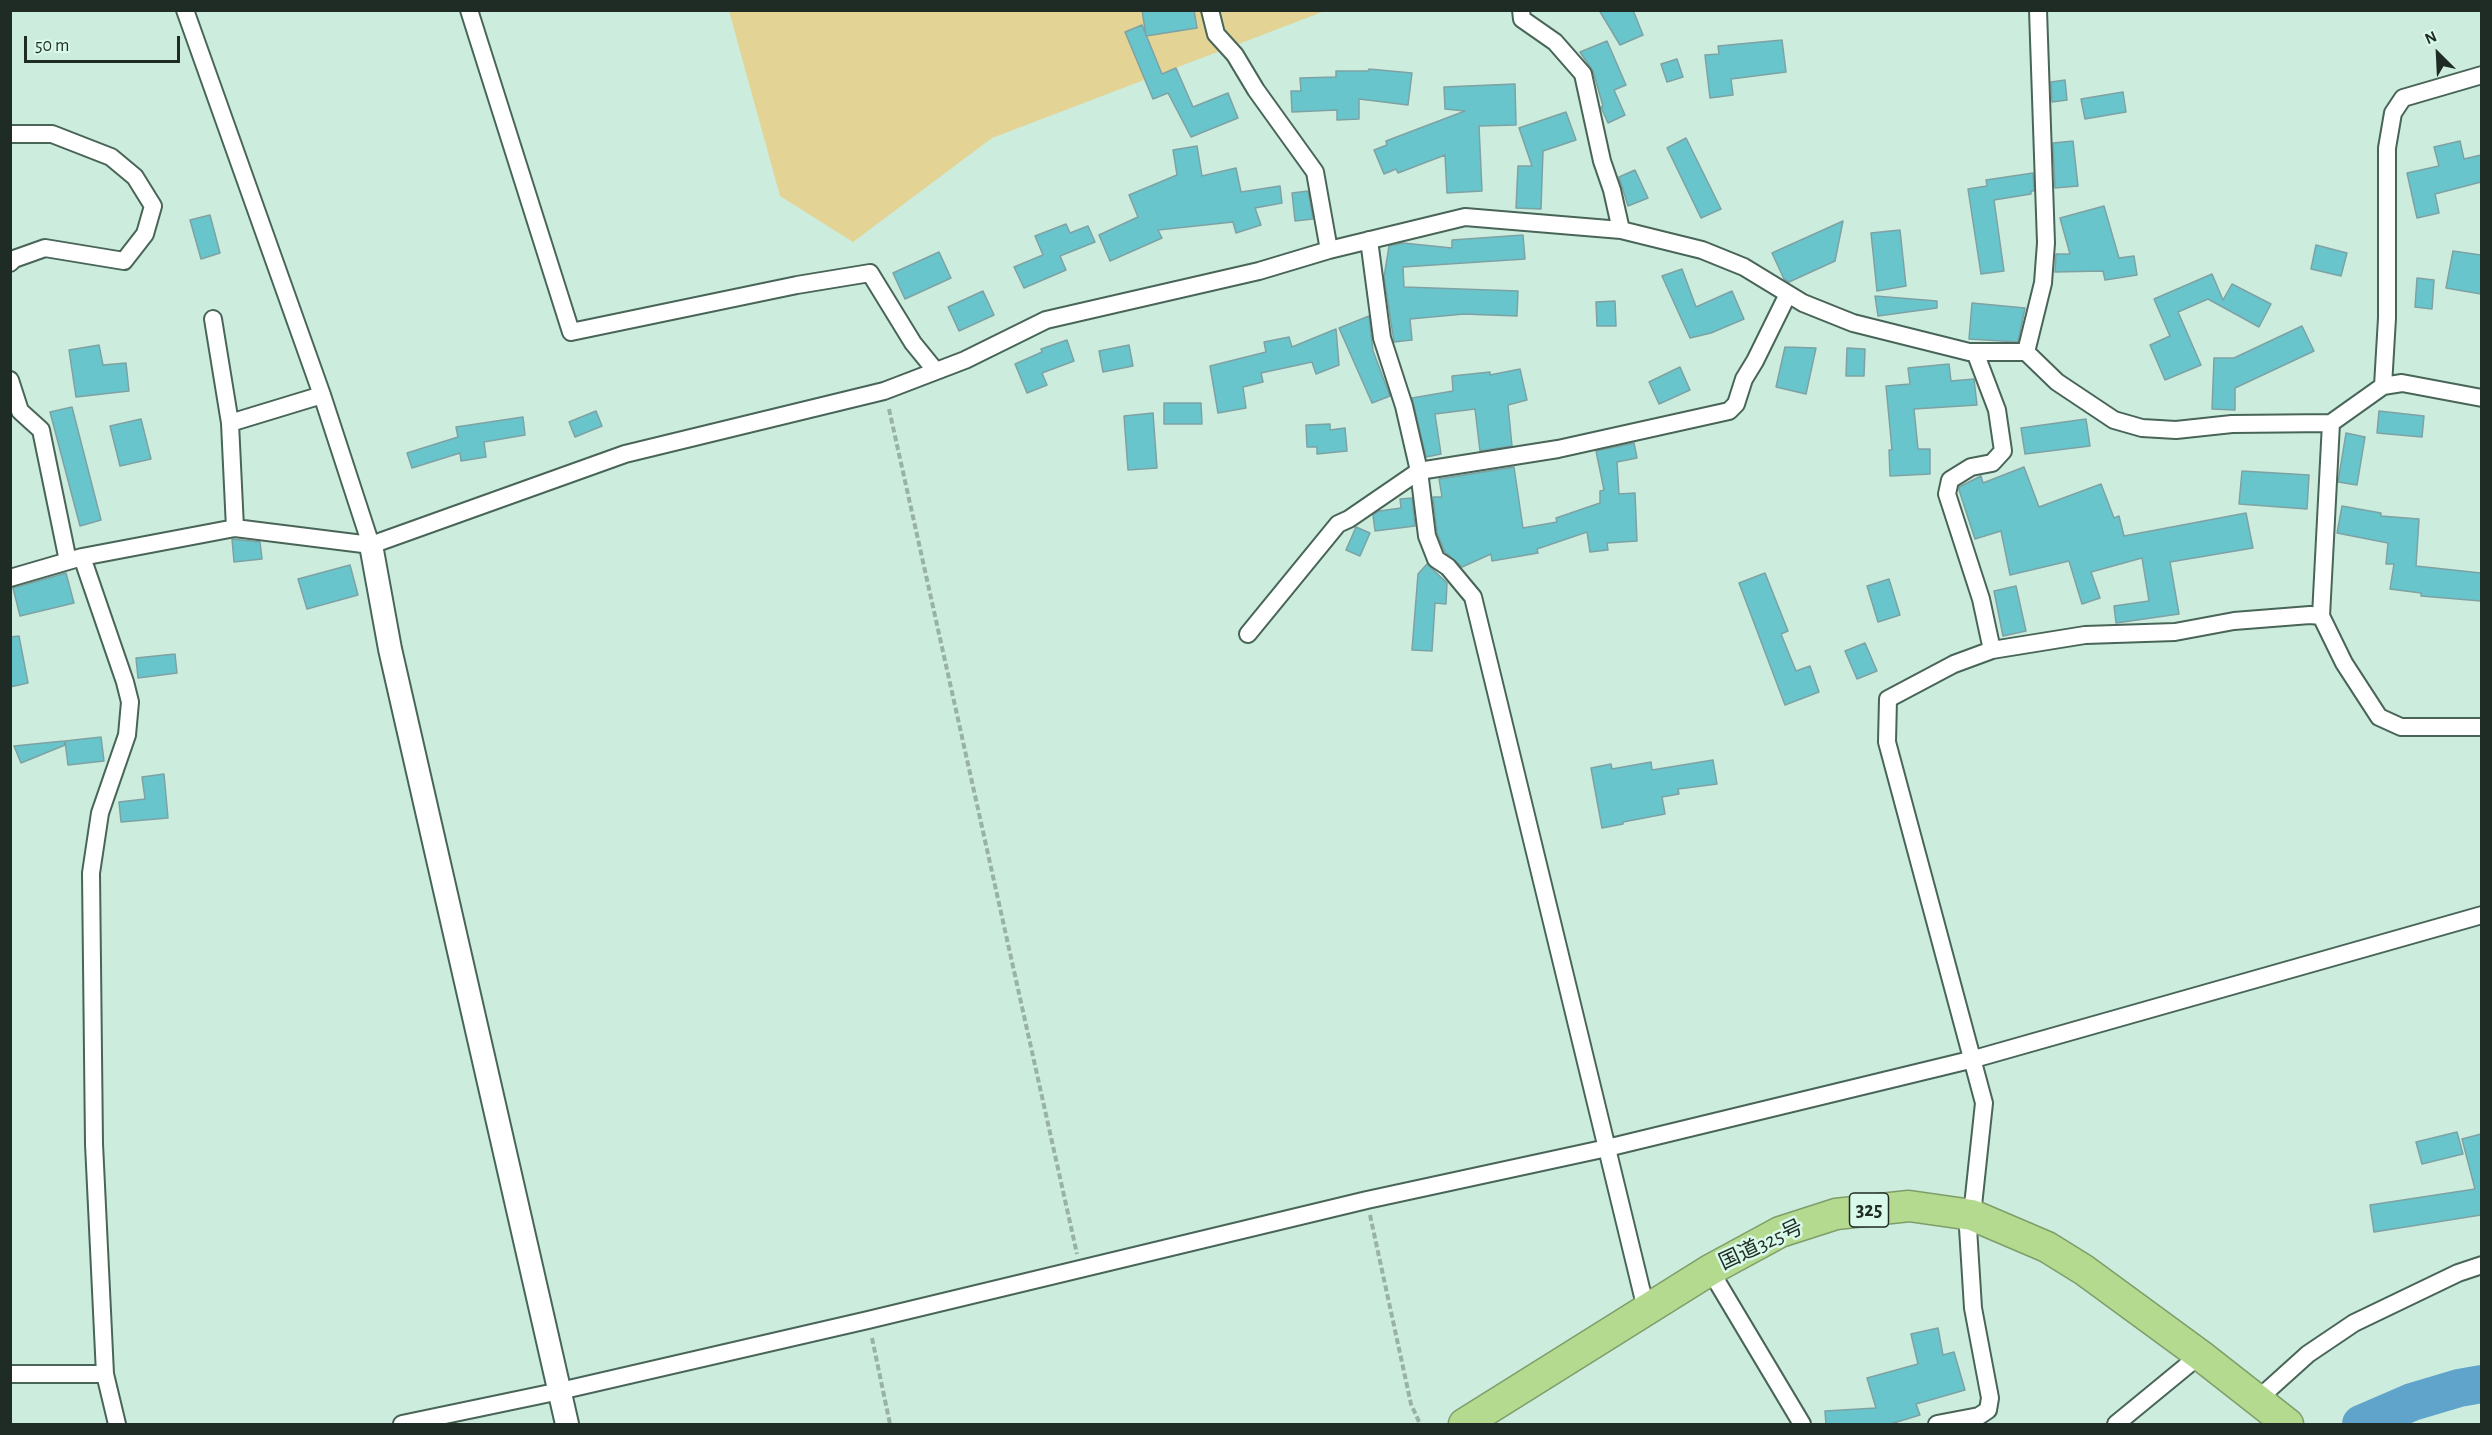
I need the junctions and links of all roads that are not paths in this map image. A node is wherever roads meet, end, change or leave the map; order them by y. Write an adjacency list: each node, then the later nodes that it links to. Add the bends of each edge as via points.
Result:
1 (185, 10): 19 (street)
2 (469, 10): 16 (street, via 571,332 870,273 913,343)
3 (1209, 10): 10 (street, via 1216,34 1235,55 1315,172)
4 (1521, 10): 8 (street, via 1522,19 1555,42 1582,74)
5 (2038, 10): 15 (street, via 2046,243 2043,283)
6 (2481, 75): 18 (street, via 2403,98 2393,114 2387,148)
7 (10, 134): 11 (street, via 52,134 111,157 135,177 153,207 145,234 123,261 45,248)
8 (1621, 230): 9 (street, via 1465,218); 12 (street, via 1702,250 1744,267)
9 (1369, 240): 10 (street); 23 (street, via 1382,338)
10 (1329, 250): 16 (street, via 1259,271 1046,320 965,360)
11 (10, 263)
12 (1788, 294): 14 (street, via 1852,323); 23 (street, via 1744,379 1736,404 1729,411 1541,452)
13 (213, 319): 21 (street)
14 (1975, 352): 15 (street); 30 (street, via 1997,410 2003,452 1992,463 1971,467 1950,480 1947,494 1981,599)
15 (2026, 352): 22 (street, via 2057,382 2114,420 2142,428)
16 (935, 370): 25 (street, via 885,390 625,454)
17 (10, 380): 26 (street, via 20,411 41,430)
18 (2384, 386): 20 (street, via 2402,383); 22 (street)
19 (322, 395): 21 (street); 25 (street)
20 (2481, 398)
21 (230, 423): 24 (street)
22 (2331, 423): 28 (street)
23 (1419, 471): 29 (street, via 1338,524); 34 (street, via 1427,536 1436,559 1448,567 1473,597)
24 (236, 528): 25 (street); 26 (street)
25 (371, 545): 42 (street, via 392,661)
26 (75, 559): 27 (street); 41 (street, via 130,702 127,735 100,813 91,873 94,1144)
27 (10, 578)
28 (2321, 616): 30 (street, via 2234,621 2175,632 2085,635); 31 (street, via 2344,663 2379,717 2402,727)
29 (1248, 634)
30 (1992, 650): 33 (street, via 1954,663 1888,699 1887,742)
31 (2481, 727)
32 (2481, 915): 33 (street)
33 (1974, 1059): 34 (street); 35 (street, via 1984,1103)
34 (1607, 1148): 38 (street); 42 (street, via 1367,1200)
35 (1972, 1215): 37 (highway, 国道325号 / 325, via 1909,1206 1836,1214 1780,1232); 39 (highway, 国道325号 / 325, via 2047,1247 2085,1270); 49 (street, via 1968,1228 1973,1308 1990,1398 1988,1410 1979,1416)
36 (2481, 1265): 43 (street, via 2354,1323 2308,1354)
37 (1710, 1270): 38 (highway, 国道325号 / 325); 48 (street)
38 (1646, 1310): 47 (highway, 国道325号 / 325)
39 (2200, 1355): 43 (highway, 国道325号 / 325); 50 (street)
40 (10, 1374): 41 (street)
41 (105, 1374): 44 (street)
42 (560, 1391): 45 (street); 46 (street)
43 (2271, 1412)
44 (117, 1425)
45 (402, 1425)
46 (567, 1425)
47 (1464, 1425)
48 (1802, 1425)
49 (1937, 1425)
50 (2116, 1425)

